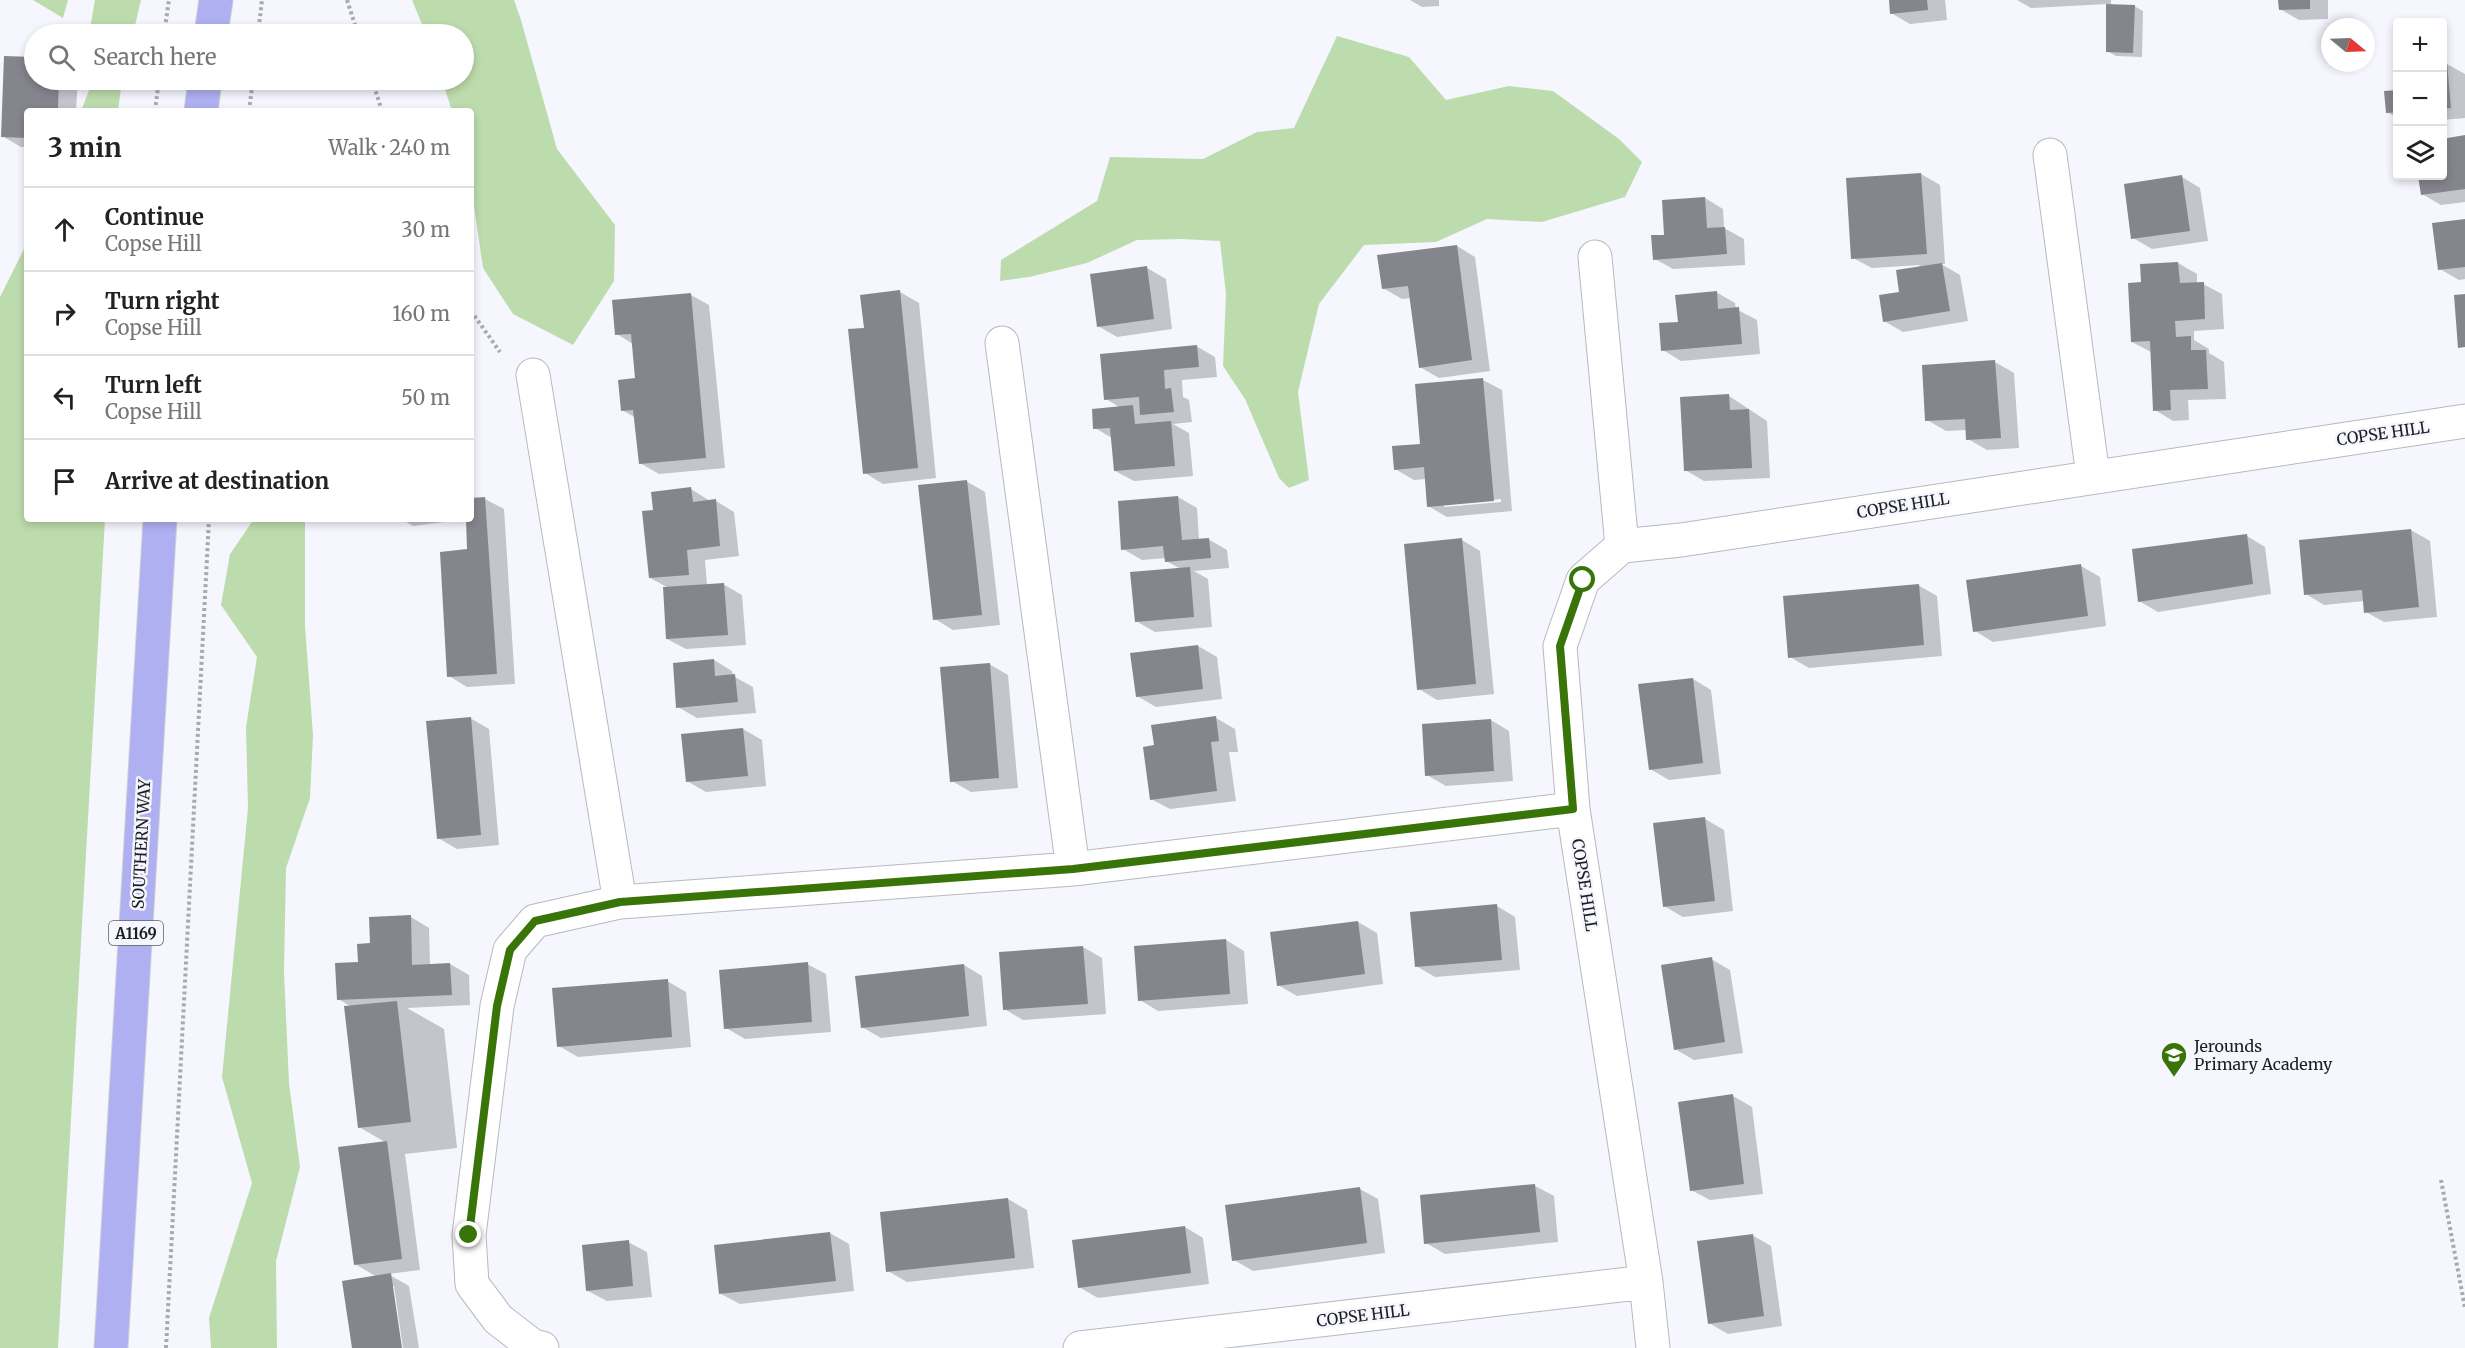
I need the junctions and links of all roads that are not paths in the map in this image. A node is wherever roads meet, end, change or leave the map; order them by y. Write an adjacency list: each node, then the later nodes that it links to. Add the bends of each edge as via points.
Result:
1 (216, 0): 2 (main road)
2 (212, 24)
3 (204, 90): 4 (main road)
4 (201, 108)
5 (2050, 155): 10 (street)
6 (1594, 257): 12 (street)
7 (1002, 343): 14 (street)
8 (533, 375): 15 (street)
9 (2465, 421): 10 (street, COPSE HILL)
10 (2093, 476): 12 (street, COPSE HILL)
11 (160, 522): 17 (main road, SOUTHERN WAY / A1169)
12 (1622, 546): 13 (street, COPSE HILL, via 1583,580 1560,646)
13 (1573, 809): 14 (street); 16 (street, COPSE HILL)
14 (1073, 869): 15 (street)
15 (620, 902): 18 (street, via 535,921 510,950 497,1006 469,1235 472,1284 498,1319 533,1346)
16 (1646, 1282): 19 (street, COPSE HILL); 20 (street, COPSE HILL)
17 (111, 1348)
18 (542, 1348)
19 (1080, 1348)
20 (1653, 1348)

